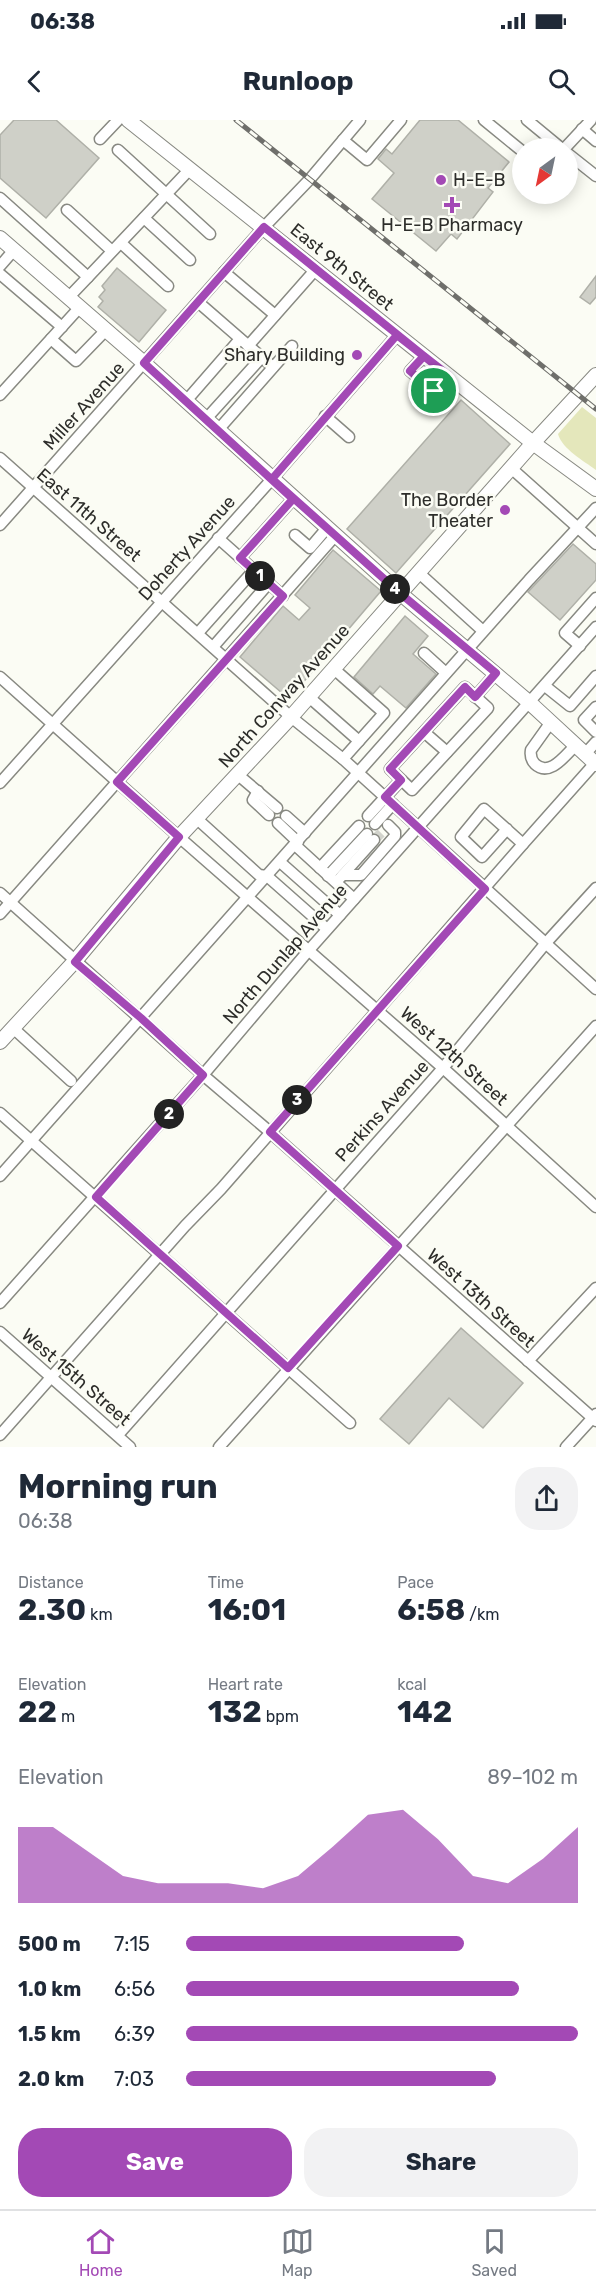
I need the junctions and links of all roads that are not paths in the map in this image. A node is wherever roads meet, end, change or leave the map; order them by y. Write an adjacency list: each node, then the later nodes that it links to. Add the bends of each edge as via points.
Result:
1 (126, 120): 10 (street); 16 (main road, East 9th Street)
2 (360, 120): 11 (street, Miller Avenue)
3 (401, 120): 11 (street, via 367,160)
4 (484, 120): 13 (street)
5 (527, 120): 8 (street)
6 (591, 120): 7 (street)
7 (582, 129): 9 (street); 12 (street)
8 (550, 138)
9 (573, 138)
10 (100, 139)
11 (343, 140): 22 (street, Miller Avenue)
12 (596, 141)
13 (512, 143)
14 (118, 150): 18 (street)
15 (578, 162): 17 (street)
16 (190, 169): 18 (street); 22 (main road, East 9th Street)
17 (596, 176)
18 (166, 194): 21 (street); 23 (street)
19 (0, 198): 33 (street)
20 (67, 210): 27 (street)
21 (144, 218): 25 (street); 28 (street)
22 (264, 227): 30 (main road, East 9th Street); 31 (street, Miller Avenue)
23 (210, 234)
24 (0, 238): 26 (main road)
25 (121, 243): 27 (street); 34 (street)
26 (14, 250): 29 (street); 35 (main road)
27 (112, 251): 33 (street)
28 (190, 260)
29 (0, 266)
30 (316, 269): 38 (street); 41 (main road, East 9th Street)
31 (224, 272): 36 (street, Miller Avenue); 38 (street)
32 (0, 274): 39 (street)
33 (88, 277): 35 (street)
34 (168, 286)
35 (69, 298): 37 (main road)
36 (198, 302): 43 (street); 47 (street, Miller Avenue)
37 (80, 307): 39 (street); 40 (main road)
38 (275, 315): 43 (street)
39 (62, 327): 42 (street)
40 (106, 330): 42 (street, via 76,361); 47 (main road)
41 (397, 335): 45 (main road, East 9th Street); 53 (street, Doherty Avenue)
42 (51, 339): 51 (street)
43 (244, 342): 46 (street); 52 (street)
44 (292, 346): 48 (street)
45 (424, 356): 49 (main road, East 9th Street); 49 (street, via 410,371 434,391)
46 (262, 357): 48 (street); 54 (street)
47 (144, 363): 52 (main road); 61 (street, Miller Avenue)
48 (273, 367): 55 (street)
49 (448, 375): 57 (main road, East 9th Street)
50 (596, 375): 57 (main road, North Conway Avenue)
51 (0, 395)
52 (186, 400): 54 (main road)
53 (325, 416): 56 (street); 60 (street, Doherty Avenue)
54 (206, 419): 55 (main road)
55 (218, 430): 60 (main road)
56 (349, 437)
57 (533, 442): 59 (main road, North Conway Avenue); 62 (main road, East 9th Street)
58 (0, 458): 61 (street, East 11th Street)
59 (511, 468): 66 (street); 73 (main road, North Conway Avenue)
60 (272, 479): 63 (main road); 69 (street, Doherty Avenue)
61 (33, 488): 65 (street, Miller Avenue); 78 (street, East 11th Street)
62 (596, 489)
63 (293, 499): 67 (main road); 71 (street)
64 (596, 508): 66 (street)
65 (0, 525)
66 (579, 529): 70 (street); 80 (street)
67 (331, 532): 68 (street, via 310,548); 75 (main road); 76 (street)
68 (296, 535)
69 (218, 538): 71 (street); 78 (street, Doherty Avenue)
70 (596, 544)
71 (240, 558): 72 (street)
72 (254, 570): 74 (street); 81 (street)
73 (419, 573): 75 (main road, North Conway Avenue); 80 (street)
74 (269, 584): 76 (street); 83 (street)
75 (401, 594): 84 (main road); 87 (main road, North Conway Avenue)
76 (283, 596): 86 (street)
77 (596, 598): 82 (street, via 565,633)
78 (162, 601): 81 (street, East 11th Street); 101 (street, Doherty Avenue)
79 (596, 627): 82 (street, North Dunlap Avenue)
80 (483, 631): 84 (street)
81 (198, 633): 83 (street, East 11th Street)
82 (580, 645): 92 (street, North Dunlap Avenue)
83 (213, 647): 86 (street, East 11th Street)
84 (468, 649): 88 (street); 89 (main road)
85 (424, 653): 88 (street)
86 (228, 659): 98 (street, East 11th Street); 112 (street)
87 (334, 669): 93 (main road, North Conway Avenue); 104 (street, via 384,712)
88 (446, 673): 109 (street)
89 (496, 673): 94 (street); 95 (main road)
90 (0, 676): 101 (street, West 12th Street)
91 (596, 676): 96 (street)
92 (545, 686): 95 (street, North Dunlap Avenue); 96 (street)
93 (309, 697): 98 (main road, North Conway Avenue); 104 (street)
94 (475, 697): 102 (street, via 465,687); 106 (street, via 488,708)
95 (530, 703): 100 (main road); 119 (street, North Dunlap Avenue)
96 (570, 706): 99 (street)
97 (596, 707): 99 (street)
98 (291, 717): 108 (street, East 11th Street); 110 (main road, North Conway Avenue)
99 (584, 720): 103 (street)
100 (551, 722): 107 (main road); 107 (street, via 531,750 535,764 552,767)
101 (53, 723): 112 (street, West 12th Street); 113 (street, Doherty Avenue)
102 (424, 732): 106 (street); 111 (street, via 390,769)
103 (596, 732)
104 (358, 741): 108 (street)
105 (596, 742): 107 (street)
106 (447, 752): 111 (street, via 412,790)
107 (588, 756): 124 (street)
108 (343, 759): 109 (street, East 11th Street)
109 (358, 773): 114 (street, East 11th Street); 123 (street)
110 (237, 774): 115 (street, via 258,791); 116 (main road, North Conway Avenue)
111 (401, 780): 114 (street)
112 (117, 782): 122 (street, West 12th Street); 135 (street)
113 (0, 783)
114 (393, 804): 118 (street); 118 (street); 119 (street, East 11th Street)
115 (273, 811)
116 (196, 818): 122 (main road, North Conway Avenue); 129 (street, via 259,874)
117 (282, 820): 123 (street)
118 (378, 824): 128 (street, via 395,832 395,836 361,875)
119 (418, 827): 127 (street, East 11th Street); 134 (street, North Dunlap Avenue)
120 (507, 829): 124 (street); 125 (street, via 482,857); 125 (street, via 484,809 461,837)
121 (367, 833): 128 (street)
122 (179, 837): 133 (street, West 12th Street); 141 (main road, North Conway Avenue)
123 (299, 840): 126 (street); 128 (street)
124 (523, 844): 131 (street)
125 (471, 847): 127 (street)
126 (280, 862): 129 (street); 137 (street)
127 (457, 863): 131 (street, East 11th Street)
128 (332, 875): 134 (street)
129 (267, 876): 133 (street); 138 (street)
130 (596, 888): 139 (street, Perkins Avenue)
131 (485, 889): 139 (street, East 11th Street); 143 (street)
132 (0, 893): 135 (street, West 13th Street)
133 (249, 898): 140 (street, West 12th Street); 144 (street)
134 (354, 899): 137 (street, North Dunlap Avenue)
135 (10, 902): 136 (street); 141 (street, West 13th Street)
136 (0, 914)
137 (340, 915): 138 (street, North Dunlap Avenue)
138 (327, 929): 140 (street, North Dunlap Avenue)
139 (545, 944): 142 (street, East 11th Street); 148 (street, Perkins Avenue)
140 (309, 950): 143 (street, West 12th Street); 149 (street, North Dunlap Avenue)
141 (75, 962): 144 (street, West 13th Street); 146 (main road, North Conway Avenue)
142 (596, 989)
143 (378, 1011): 148 (street, West 12th Street); 153 (street)
144 (141, 1018): 149 (street, West 13th Street); 154 (street)
145 (596, 1026): 152 (street)
146 (13, 1028): 147 (main road, North Conway Avenue); 150 (street)
147 (0, 1042)
148 (443, 1068): 152 (street, West 12th Street); 156 (street, Perkins Avenue)
149 (203, 1075): 153 (street, West 13th Street); 157 (street, North Dunlap Avenue)
150 (70, 1081)
151 (0, 1113): 154 (street)
152 (507, 1126): 158 (street, West 12th Street); 159 (street)
153 (270, 1132): 156 (street, West 13th Street); 160 (street)
154 (31, 1141): 155 (street); 157 (street)
155 (0, 1176)
156 (334, 1190): 159 (street, West 13th Street); 163 (street, Perkins Avenue)
157 (96, 1197): 160 (street); 162 (street, North Dunlap Avenue)
158 (596, 1207)
159 (398, 1246): 165 (street, West 13th Street); 166 (street)
160 (160, 1254): 163 (street); 167 (street)
161 (596, 1288): 165 (street)
162 (0, 1303)
163 (225, 1312): 166 (street); 171 (street, Perkins Avenue)
164 (0, 1332): 167 (street, West 15th Street)
165 (528, 1361): 168 (street, West 13th Street)
166 (288, 1368): 169 (street); 173 (street)
167 (50, 1377): 170 (street); 171 (street, West 15th Street)
168 (595, 1418): 174 (street)
169 (350, 1423)
170 (0, 1435)
171 (118, 1435): 172 (street, West 15th Street)
172 (130, 1447)
173 (219, 1447)
174 (566, 1447)

